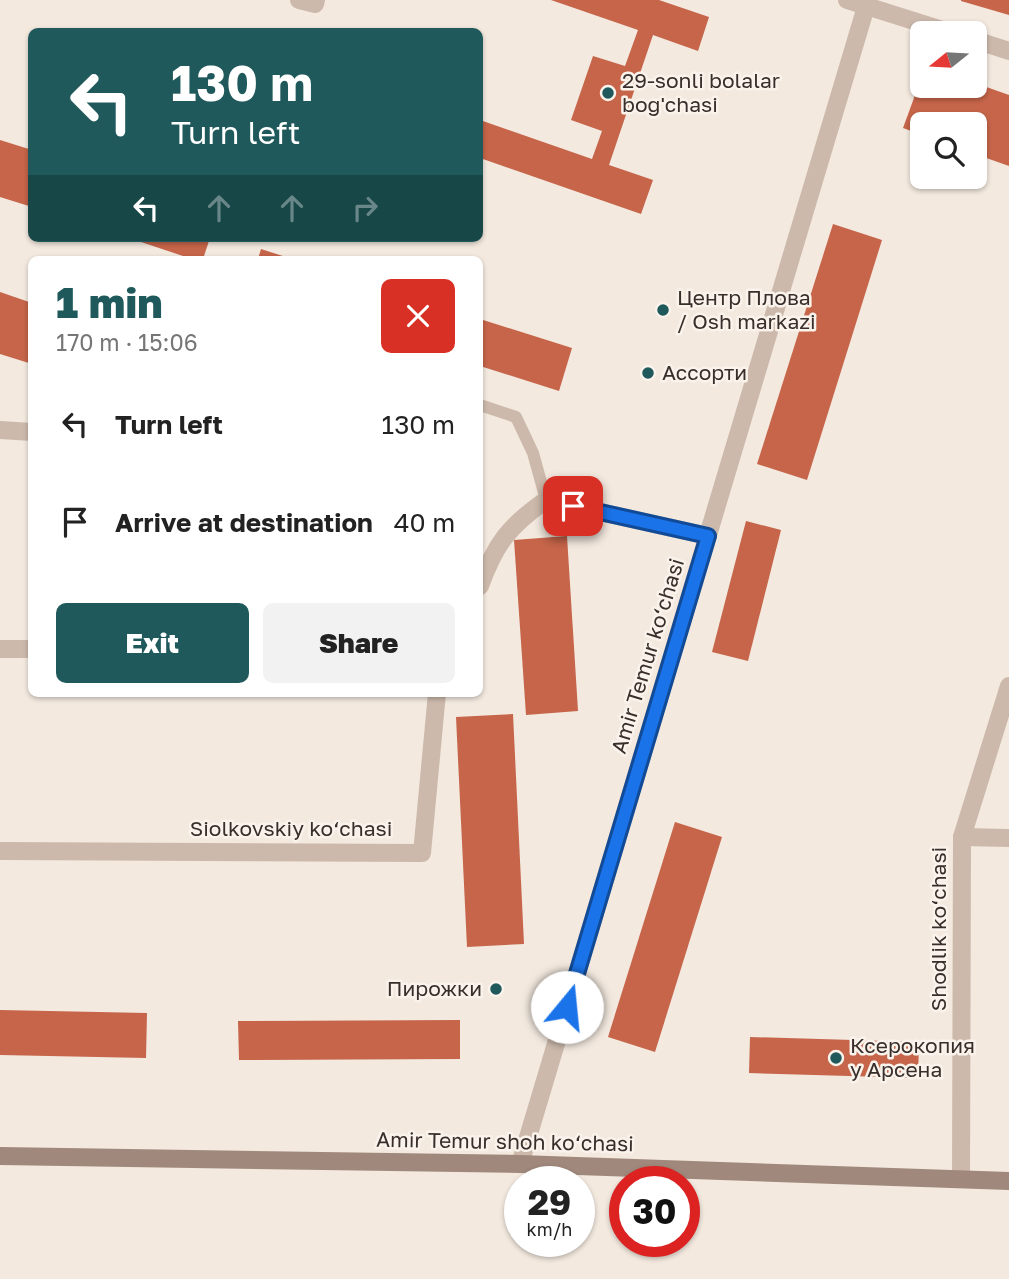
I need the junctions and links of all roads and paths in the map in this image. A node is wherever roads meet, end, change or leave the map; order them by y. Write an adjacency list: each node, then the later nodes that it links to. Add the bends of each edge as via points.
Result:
1 (299, 0): 2 (street, via 315,4)
2 (316, 0)
3 (847, 0): 4 (street)
4 (867, 3): 5 (street); 12 (street, Amir Temur ko‘chasi)
5 (917, 21)
6 (987, 44): 7 (street)
7 (1009, 51)
8 (483, 406): 11 (lane, via 516,417 533,453)
9 (0, 430): 10 (street)
10 (28, 432)
11 (546, 500): 12 (street); 13 (street, via 509,529 492,551)
12 (708, 536): 22 (street, Amir Temur ko‘chasi)
13 (483, 577)
14 (0, 649): 15 (street)
15 (28, 649)
16 (1009, 686): 18 (street, Shodlik ko‘chasi)
17 (437, 697): 20 (street, Siolkovskiy ko‘chasi, via 422,853)
18 (962, 837): 19 (street); 23 (street, Shodlik ko‘chasi)
19 (1009, 838)
20 (0, 850)
21 (0, 1156): 22 (main road, Amir Temur shoh ko‘chasi)
22 (520, 1164): 23 (main road, Amir Temur shoh ko‘chasi)
23 (961, 1179): 24 (main road, Amir Temur shoh ko‘chasi)
24 (1009, 1181)

